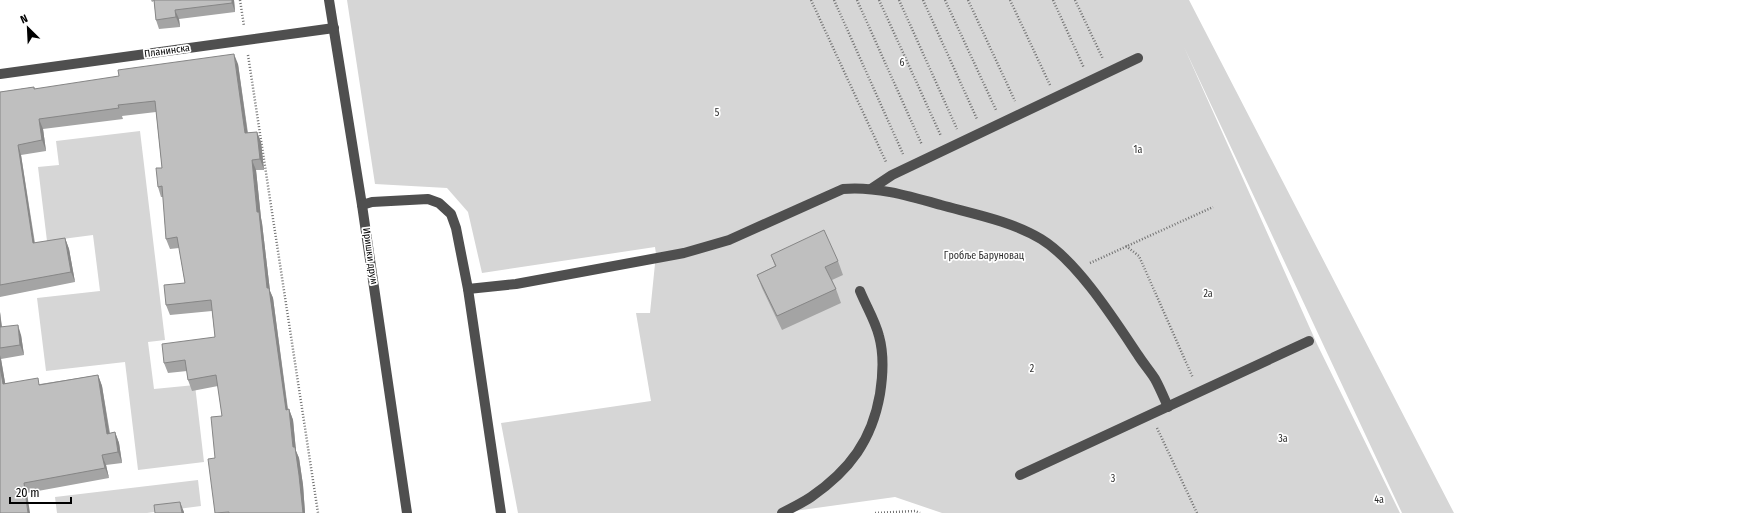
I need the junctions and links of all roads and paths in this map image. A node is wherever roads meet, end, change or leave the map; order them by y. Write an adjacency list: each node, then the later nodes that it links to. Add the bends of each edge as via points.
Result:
1 (240, 0): 15 (path)
2 (330, 0): 14 (street, Иришки друм)
3 (811, 0): 28 (path)
4 (834, 0): 27 (path)
5 (857, 0): 26 (path)
6 (879, 0): 25 (path)
7 (899, 0): 24 (path)
8 (923, 0): 23 (path)
9 (945, 0): 22 (path)
10 (968, 0): 21 (path)
11 (1010, 0): 20 (path)
12 (1053, 0): 19 (path)
13 (1075, 0): 17 (path)
14 (334, 28): 15 (street, Планинска); 30 (street, Иришки друм)
15 (246, 40): 18 (street, Планинска); 41 (path)
16 (1138, 58): 17 (street)
17 (1109, 72): 19 (street)
18 (0, 74)
19 (1090, 81): 20 (street)
20 (1056, 98): 21 (street)
21 (1022, 114): 22 (street)
22 (1002, 123): 23 (street)
23 (983, 132): 24 (street)
24 (962, 142): 25 (street)
25 (947, 149): 26 (street)
26 (928, 158): 27 (street)
27 (909, 167): 28 (street)
28 (892, 175): 29 (street)
29 (871, 189): 33 (street, via 980,215 1028,232 1052,248); 34 (street, via 843,188 729,240 684,254 516,284)
30 (362, 205): 34 (street, via 372,202 428,199 439,203 451,214 456,228); 42 (street, Иришки друм)
31 (1213, 207): 32 (path)
32 (1126, 246): 33 (path); 37 (path, via 1139,256)
33 (1075, 269): 38 (street, via 1155,379)
34 (468, 289): 43 (street)
35 (860, 291): 44 (street, via 879,336 882,357 882,378 871,427 862,447 849,464 811,498)
36 (1309, 341): 37 (street)
37 (1199, 392): 38 (street)
38 (1168, 407): 39 (street)
39 (1151, 415): 40 (street); 47 (path)
40 (1020, 475)
41 (318, 513)
42 (407, 513)
43 (501, 513)
44 (782, 513)
45 (875, 513): 46 (path)
46 (920, 513)
47 (1197, 513)

